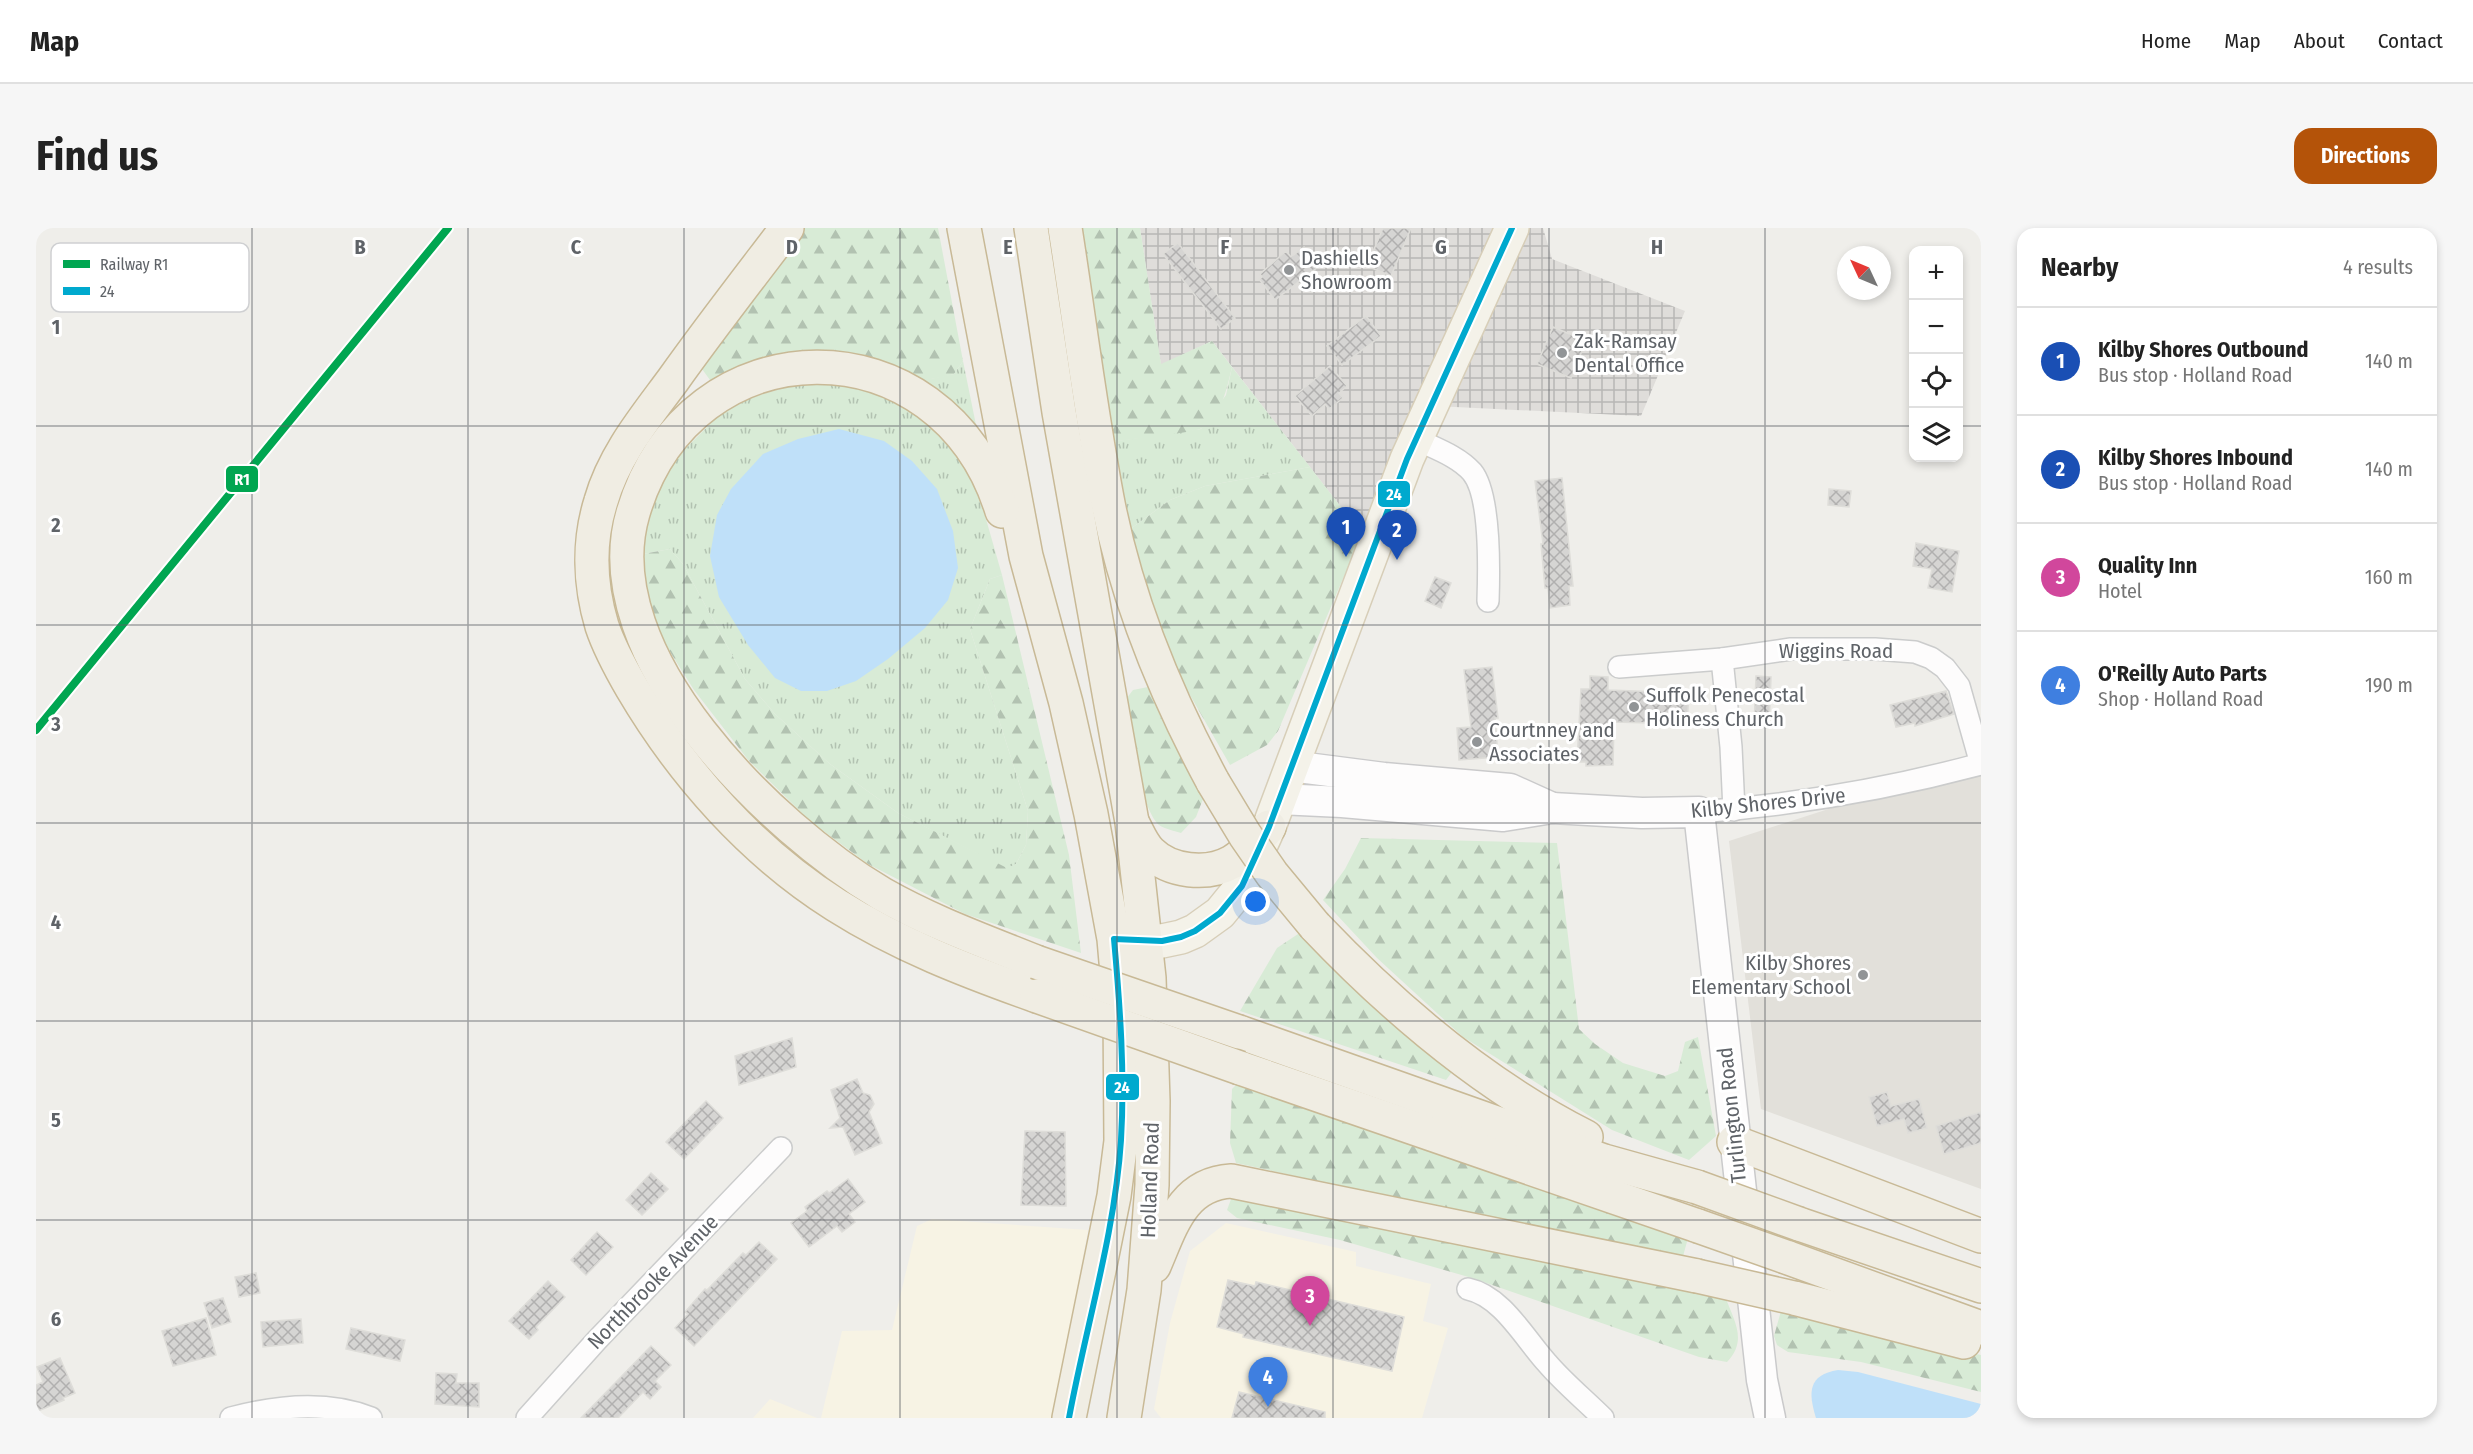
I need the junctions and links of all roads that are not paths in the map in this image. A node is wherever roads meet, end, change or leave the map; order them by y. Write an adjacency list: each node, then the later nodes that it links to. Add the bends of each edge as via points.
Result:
1 (787, 228): 26 (highway, bridge, via 620,455 607,482 594,534 592,564 595,600 603,629 652,721 704,789 780,864 835,905 920,951 1037,996)
2 (964, 228): 7 (highway)
3 (1030, 228): 17 (highway)
4 (1065, 228): 21 (highway, bridge, via 1107,499 1142,626 1177,712 1213,782 1272,874 1352,965 1478,1071 1562,1125)
5 (1512, 228): 6 (main road)
6 (1416, 439): 8 (street, via 1456,459 1473,474 1483,501 1490,553); 12 (main road)
7 (1026, 556): 18 (highway, via 1092,814); 21 (highway, bridge, via 1007,527 996,490 972,446 935,407 887,380 860,372 803,368 774,373 726,391 688,420 668,442 651,467 632,516 627,566 637,620 654,658 676,697 724,762 805,840 881,893 940,924 1036,962 1604,1161)
8 (1488, 601)
9 (1722, 659): 10 (street, Wiggins Road); 11 (street, Wiggins Road, via 1791,649 1875,649 1915,652 1931,658 1959,686); 14 (street)
10 (1619, 667)
11 (1981, 764): 14 (street, Kilby Shores Drive, via 1831,798)
12 (1291, 766): 13 (street, Kilby Shores Drive, via 1510,789); 16 (main road)
13 (1552, 808): 15 (street, Kilby Shores Drive); 16 (street, Kilby Shores Drive, via 1503,816 1342,802)
14 (1734, 810): 15 (street, Kilby Shores Drive)
15 (1699, 812): 19 (street, Turlington Road)
16 (1274, 813): 17 (highway, via 1243,854 1231,863 1193,870 1171,866 1158,858 1143,844); 18 (main road, via 1242,886 1220,913 1195,932 1181,937)
17 (1132, 822): 18 (highway)
18 (1130, 940): 25 (highway, Holland Road, via 1153,1101); 31 (highway, Holland Road, via 1121,1052 1121,1141 1114,1196)
19 (1734, 1142): 22 (highway); 34 (street, Turlington Road, via 1762,1380)
20 (781, 1148): 30 (street, Northbrooke Avenue)
21 (1697, 1188): 23 (highway, bridge)
22 (1981, 1236)
23 (1981, 1287)
24 (1468, 1289): 33 (street, via 1480,1291 1502,1310 1548,1365)
25 (1144, 1290): 27 (highway, bridge, via 1170,1228 1186,1202 1207,1185 1231,1181 1697,1276); 32 (highway, Holland Road)
26 (1981, 1328)
27 (1981, 1346)
28 (231, 1418): 29 (street, via 308,1406 340,1409)
29 (371, 1418)
30 (527, 1418)
31 (1069, 1418)
32 (1124, 1418)
33 (1603, 1418)
34 (1770, 1418)

